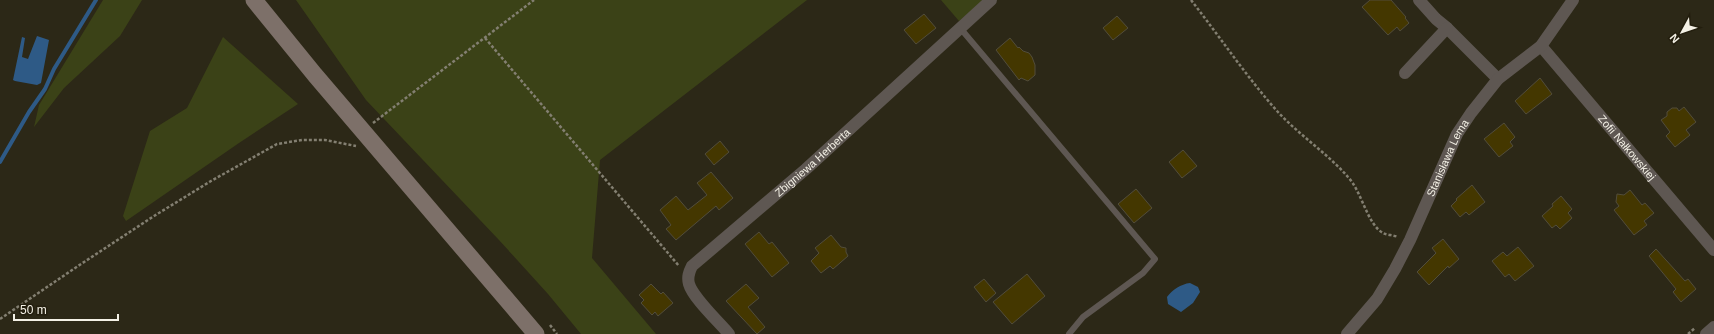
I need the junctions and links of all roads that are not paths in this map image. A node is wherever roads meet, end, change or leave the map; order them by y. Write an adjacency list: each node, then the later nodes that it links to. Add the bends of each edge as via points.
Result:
1 (254, 0): 12 (main road)
2 (991, 0): 6 (street, Zbigniewa Herberta)
3 (1419, 0): 5 (street, via 1436,20)
4 (1573, 0): 7 (street, Stanisława Lema)
5 (1447, 28): 8 (street); 9 (street)
6 (961, 29): 13 (street, Zbigniewa Herberta, via 806,169 692,266 688,275 689,285); 14 (lane, via 1155,259 1143,273 1083,317)
7 (1540, 46): 9 (street, Stanisława Lema); 10 (street, Zofii Nałkowskiej)
8 (1405, 73)
9 (1498, 79): 15 (street, Stanisława Lema, via 1457,134 1395,269 1377,299)
10 (1714, 250)
11 (1714, 327): 16 (street)
12 (536, 334)
13 (729, 334)
14 (1069, 334)
15 (1346, 334)
16 (1706, 334)

